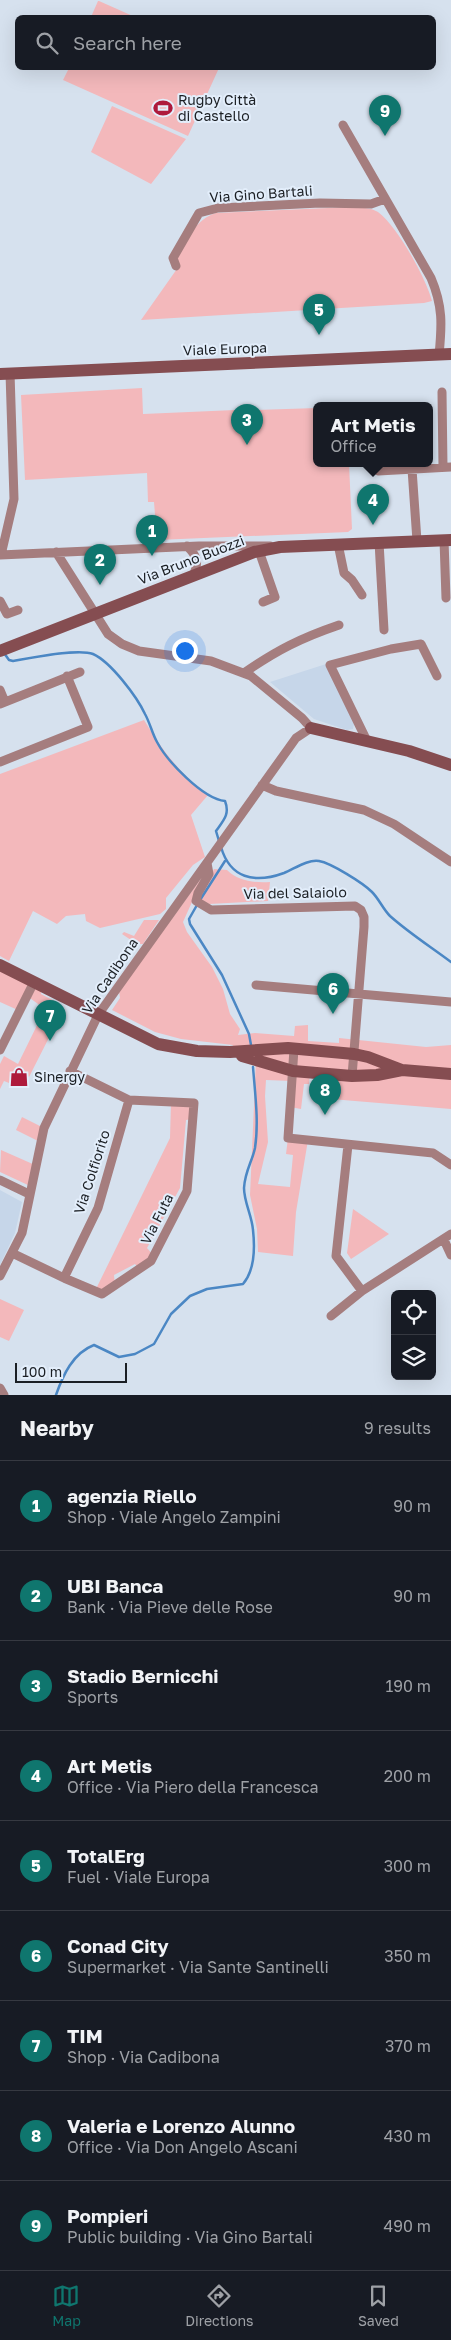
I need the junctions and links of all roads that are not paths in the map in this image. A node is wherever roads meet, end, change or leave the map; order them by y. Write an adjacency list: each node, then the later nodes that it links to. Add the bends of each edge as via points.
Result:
1 (343, 125): 2 (street)
2 (385, 198): 3 (street, Via Gino Bartali, via 372,204 218,208 199,213 173,258); 5 (street, via 431,278 440,299)
3 (176, 266)
4 (451, 311): 5 (street)
5 (441, 316): 6 (street)
6 (445, 355): 7 (main road, Viale Europa)
7 (5, 373): 20 (street, via 14,499)
8 (442, 392): 9 (street)
9 (447, 467): 10 (street)
10 (412, 468): 11 (street); 13 (street)
11 (378, 471)
12 (447, 540): 13 (main road, Via Bruno Buozzi); 23 (street)
13 (417, 541): 14 (main road, Via Bruno Buozzi)
14 (379, 542): 15 (main road, Via Bruno Buozzi); 29 (street)
15 (338, 544): 17 (main road, Via Bruno Buozzi); 22 (street, via 344,573)
16 (187, 546): 17 (street); 19 (street); 21 (street, via 197,558)
17 (280, 547): 18 (main road, Via Bruno Buozzi)
18 (259, 551): 21 (main road, Via Bruno Buozzi); 25 (street, via 275,598)
19 (56, 552): 20 (street); 27 (street)
20 (1, 555)
21 (194, 574): 27 (main road, Via Bruno Buozzi)
22 (362, 595)
23 (446, 598)
24 (0, 601): 26 (street, via 7,614)
25 (263, 602)
26 (18, 610)
27 (94, 614): 30 (main road, Via Bruno Buozzi); 32 (street, via 108,634 139,651 211,661)
28 (339, 625): 32 (street, via 300,639)
29 (384, 630)
30 (6, 649)
31 (80, 672): 33 (street)
32 (244, 673): 37 (street, via 302,718)
33 (67, 676): 36 (street); 39 (street, via 88,727)
34 (437, 676): 38 (street, via 421,644 330,665)
35 (0, 690): 36 (street)
36 (2, 703)
37 (310, 728): 38 (main road); 41 (street, Via Cadibona, via 296,738)
38 (367, 741): 40 (main road)
39 (0, 762)
40 (451, 765)
41 (262, 785): 42 (street, via 364,810 394,824); 43 (street, Via Cadibona)
42 (451, 862)
43 (207, 863): 47 (street, Via del Salaiolo, via 209,874 196,902 212,910 338,906 355,906 361,910 364,926); 49 (street, Via Cadibona)
44 (0, 965): 45 (main road)
45 (34, 982): 49 (main road); 51 (street)
46 (256, 986): 47 (street)
47 (359, 994): 48 (street); 53 (street, Via del Salaiolo)
48 (451, 1002)
49 (98, 1015): 52 (main road, via 158,1044); 55 (street, Via Cadibona)
50 (294, 1049): 52 (main road); 53 (main road); 56 (street)
51 (0, 1050)
52 (230, 1052): 56 (main road)
53 (354, 1054): 54 (main road); 58 (street, Via del Salaiolo)
54 (402, 1070): 57 (main road); 58 (main road)
55 (70, 1071): 59 (street, Via Futa); 63 (street, Via Cadibona, via 44,1128)
56 (292, 1071): 58 (main road); 60 (street, via 288,1138)
57 (451, 1074)
58 (352, 1076)
59 (129, 1100): 68 (street, Via Colfiorito, via 98,1208); 68 (street, Via Futa, via 194,1103 187,1191 151,1261 102,1294)
60 (348, 1145): 61 (street, via 434,1153); 69 (street, via 336,1256)
61 (451, 1165)
62 (0, 1180): 63 (street)
63 (29, 1194): 65 (street, Via Cadibona, via 23,1228)
64 (447, 1237): 66 (street); 69 (street)
65 (12, 1253): 67 (street, Via Cadibona); 68 (street, Via Futa)
66 (451, 1255)
67 (0, 1276)
68 (64, 1278)
69 (362, 1290): 70 (street)
70 (331, 1316)
71 (0, 1388): 72 (street)
72 (4, 1395)

